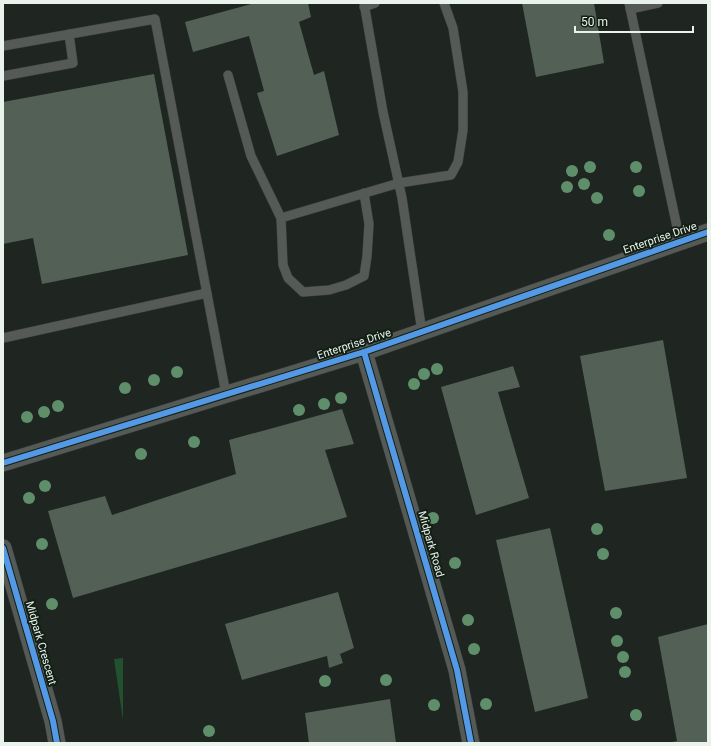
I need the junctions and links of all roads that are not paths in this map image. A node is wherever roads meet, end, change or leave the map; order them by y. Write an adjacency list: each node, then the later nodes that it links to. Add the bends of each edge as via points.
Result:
1 (375, 3): 4 (lane)
2 (444, 3): 10 (lane, via 453,28 463,92 464,130 458,162 451,175)
3 (658, 3): 5 (lane)
4 (364, 5): 10 (lane)
5 (629, 6): 14 (lane)
6 (69, 34): 7 (lane); 9 (lane, via 73,63); 15 (lane, via 155,19)
7 (3, 46)
8 (228, 75): 12 (lane, via 251,156)
9 (3, 76)
10 (399, 183): 11 (lane); 16 (lane)
11 (364, 193): 12 (lane); 12 (lane, via 369,224 364,276 346,285 329,290 303,292 288,278 283,265)
12 (281, 218)
13 (708, 232): 14 (street, Enterprise Drive)
14 (680, 242): 16 (street, Enterprise Drive)
15 (207, 293): 17 (lane); 19 (lane)
16 (422, 332): 18 (street, Enterprise Drive)
17 (3, 338)
18 (364, 352): 19 (street, Enterprise Drive); 23 (street, Midpark Road, via 458,670)
19 (226, 394): 20 (street, Enterprise Drive)
20 (3, 463)
21 (3, 548): 22 (street, Midpark Crescent, via 53,721)
22 (57, 743)
23 (471, 743)

